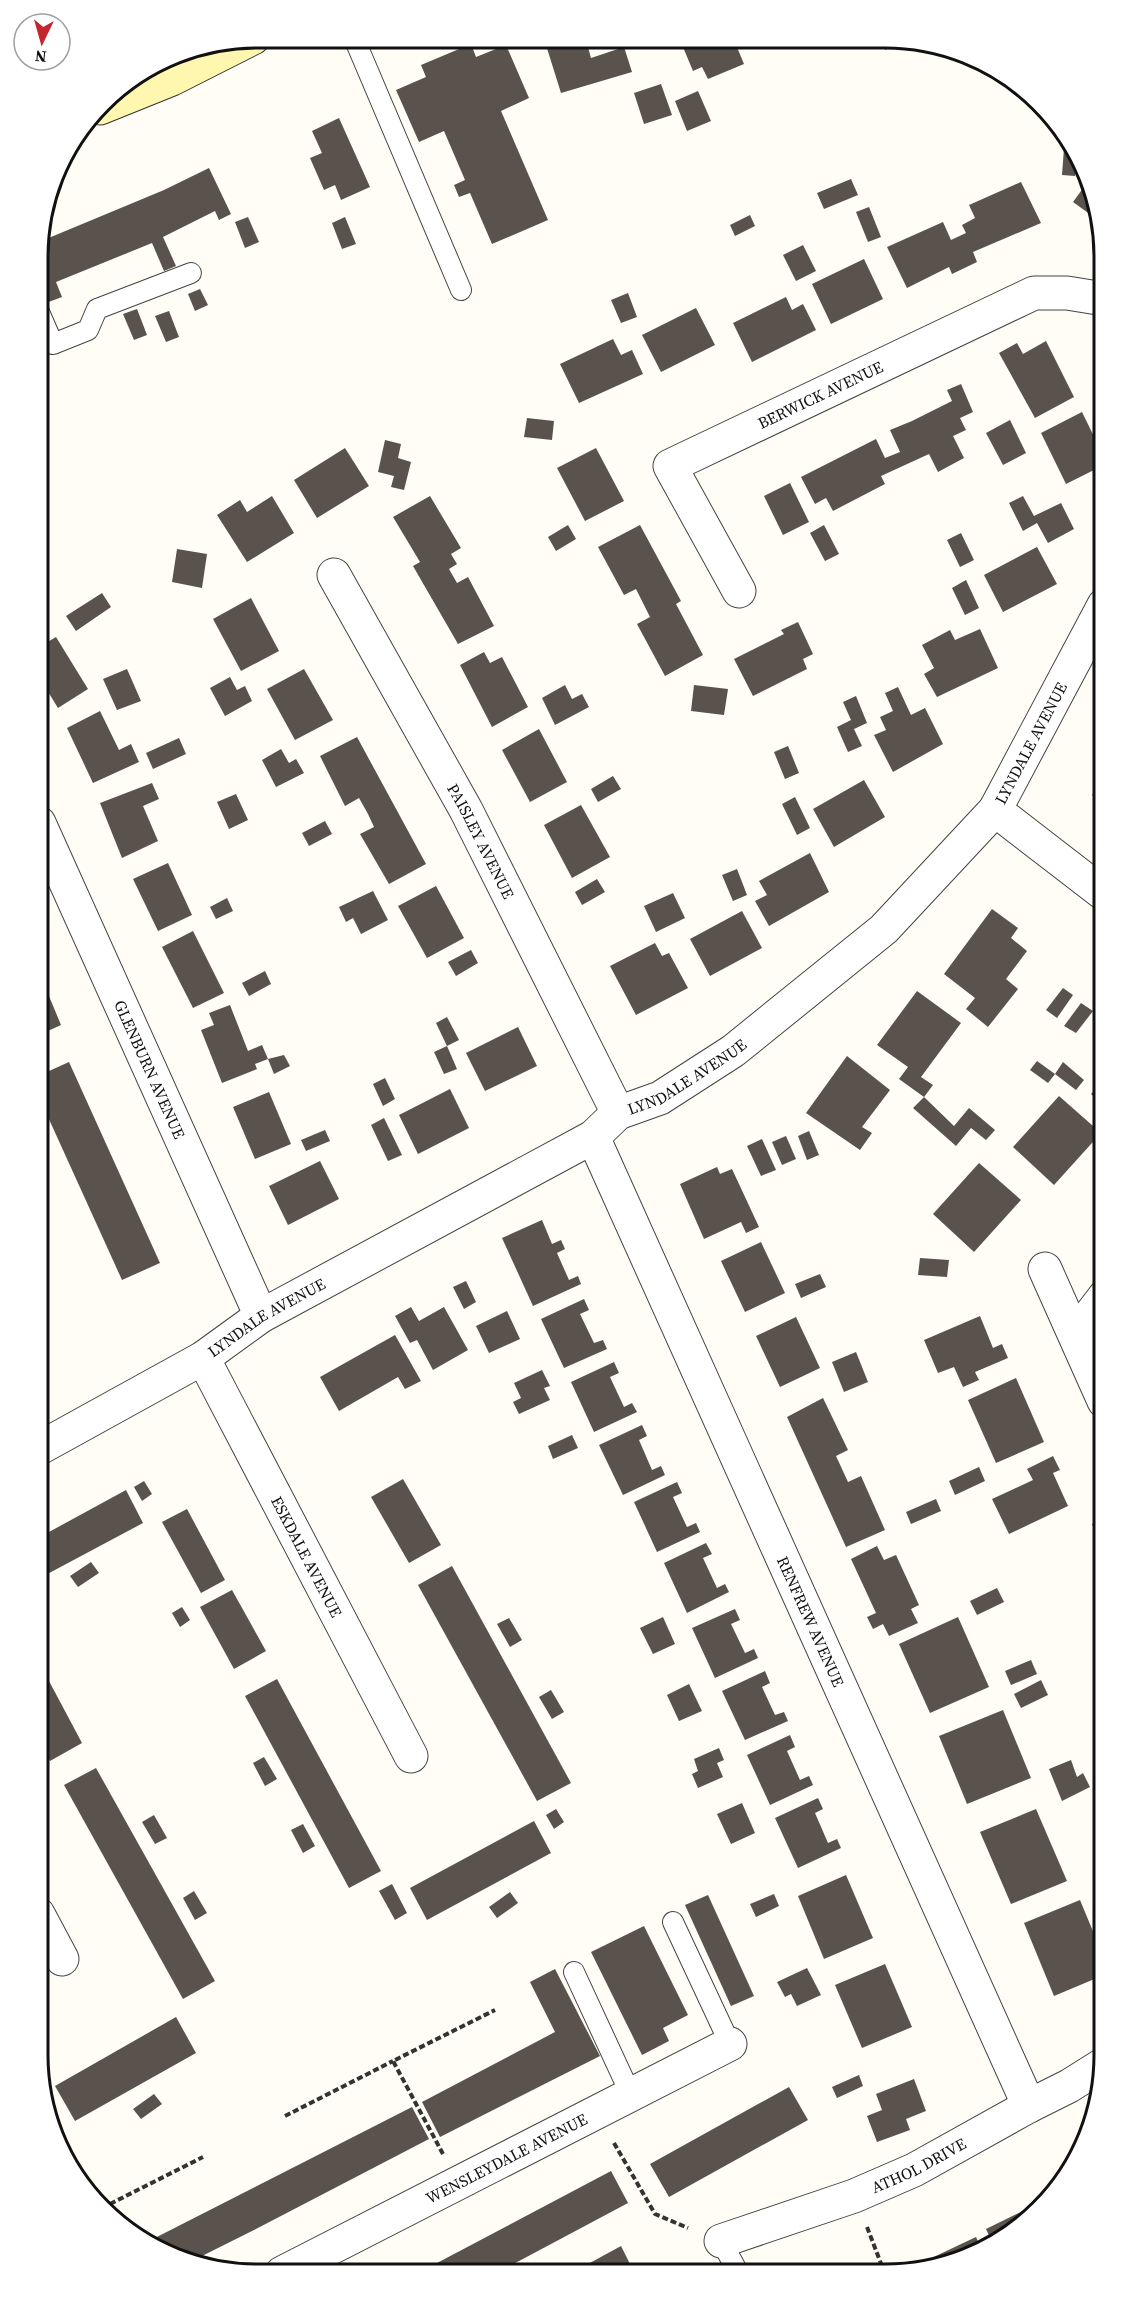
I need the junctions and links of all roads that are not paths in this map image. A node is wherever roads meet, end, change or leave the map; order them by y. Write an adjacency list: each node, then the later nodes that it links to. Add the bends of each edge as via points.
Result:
1 (358, 48): 5 (lane)
2 (229, 50): 3 (street)
3 (119, 100)
4 (190, 273): 7 (lane, via 97,309 88,330 53,344)
5 (461, 290)
6 (1094, 297): 9 (street, BERWICK AVENUE, via 1034,293 670,466)
7 (48, 333)
8 (334, 575): 14 (street, PAISLEY AVENUE, via 466,810)
9 (739, 591)
10 (1094, 624): 11 (street, LYNDALE AVENUE)
11 (996, 810): 13 (street); 14 (street, LYNDALE AVENUE, via 884,929 733,1051 660,1098)
12 (48, 843): 18 (street, GLENBURN AVENUE)
13 (1094, 886)
14 (618, 1113): 15 (street, LYNDALE AVENUE)
15 (593, 1137): 18 (street, LYNDALE AVENUE); 31 (street, RENFREW AVENUE)
16 (1045, 1269): 19 (street)
17 (1094, 1310): 19 (street)
18 (261, 1316): 20 (street, LYNDALE AVENUE)
19 (1075, 1335): 21 (street)
20 (203, 1358): 22 (street, LYNDALE AVENUE); 23 (street, ESKDALE AVENUE)
21 (1094, 1378)
22 (48, 1443)
23 (411, 1756)
24 (673, 1922): 28 (lane)
25 (48, 1933): 26 (street)
26 (62, 1959)
27 (574, 1972): 30 (lane)
28 (730, 2044): 30 (street, WENSLEYDALE AVENUE)
29 (1094, 2071): 31 (street, ATHOL DRIVE)
30 (630, 2093): 33 (street, WENSLEYDALE AVENUE)
31 (1029, 2106): 32 (street, ATHOL DRIVE, via 914,2170 854,2196)
32 (721, 2241): 34 (lane)
33 (303, 2264)
34 (734, 2264)

